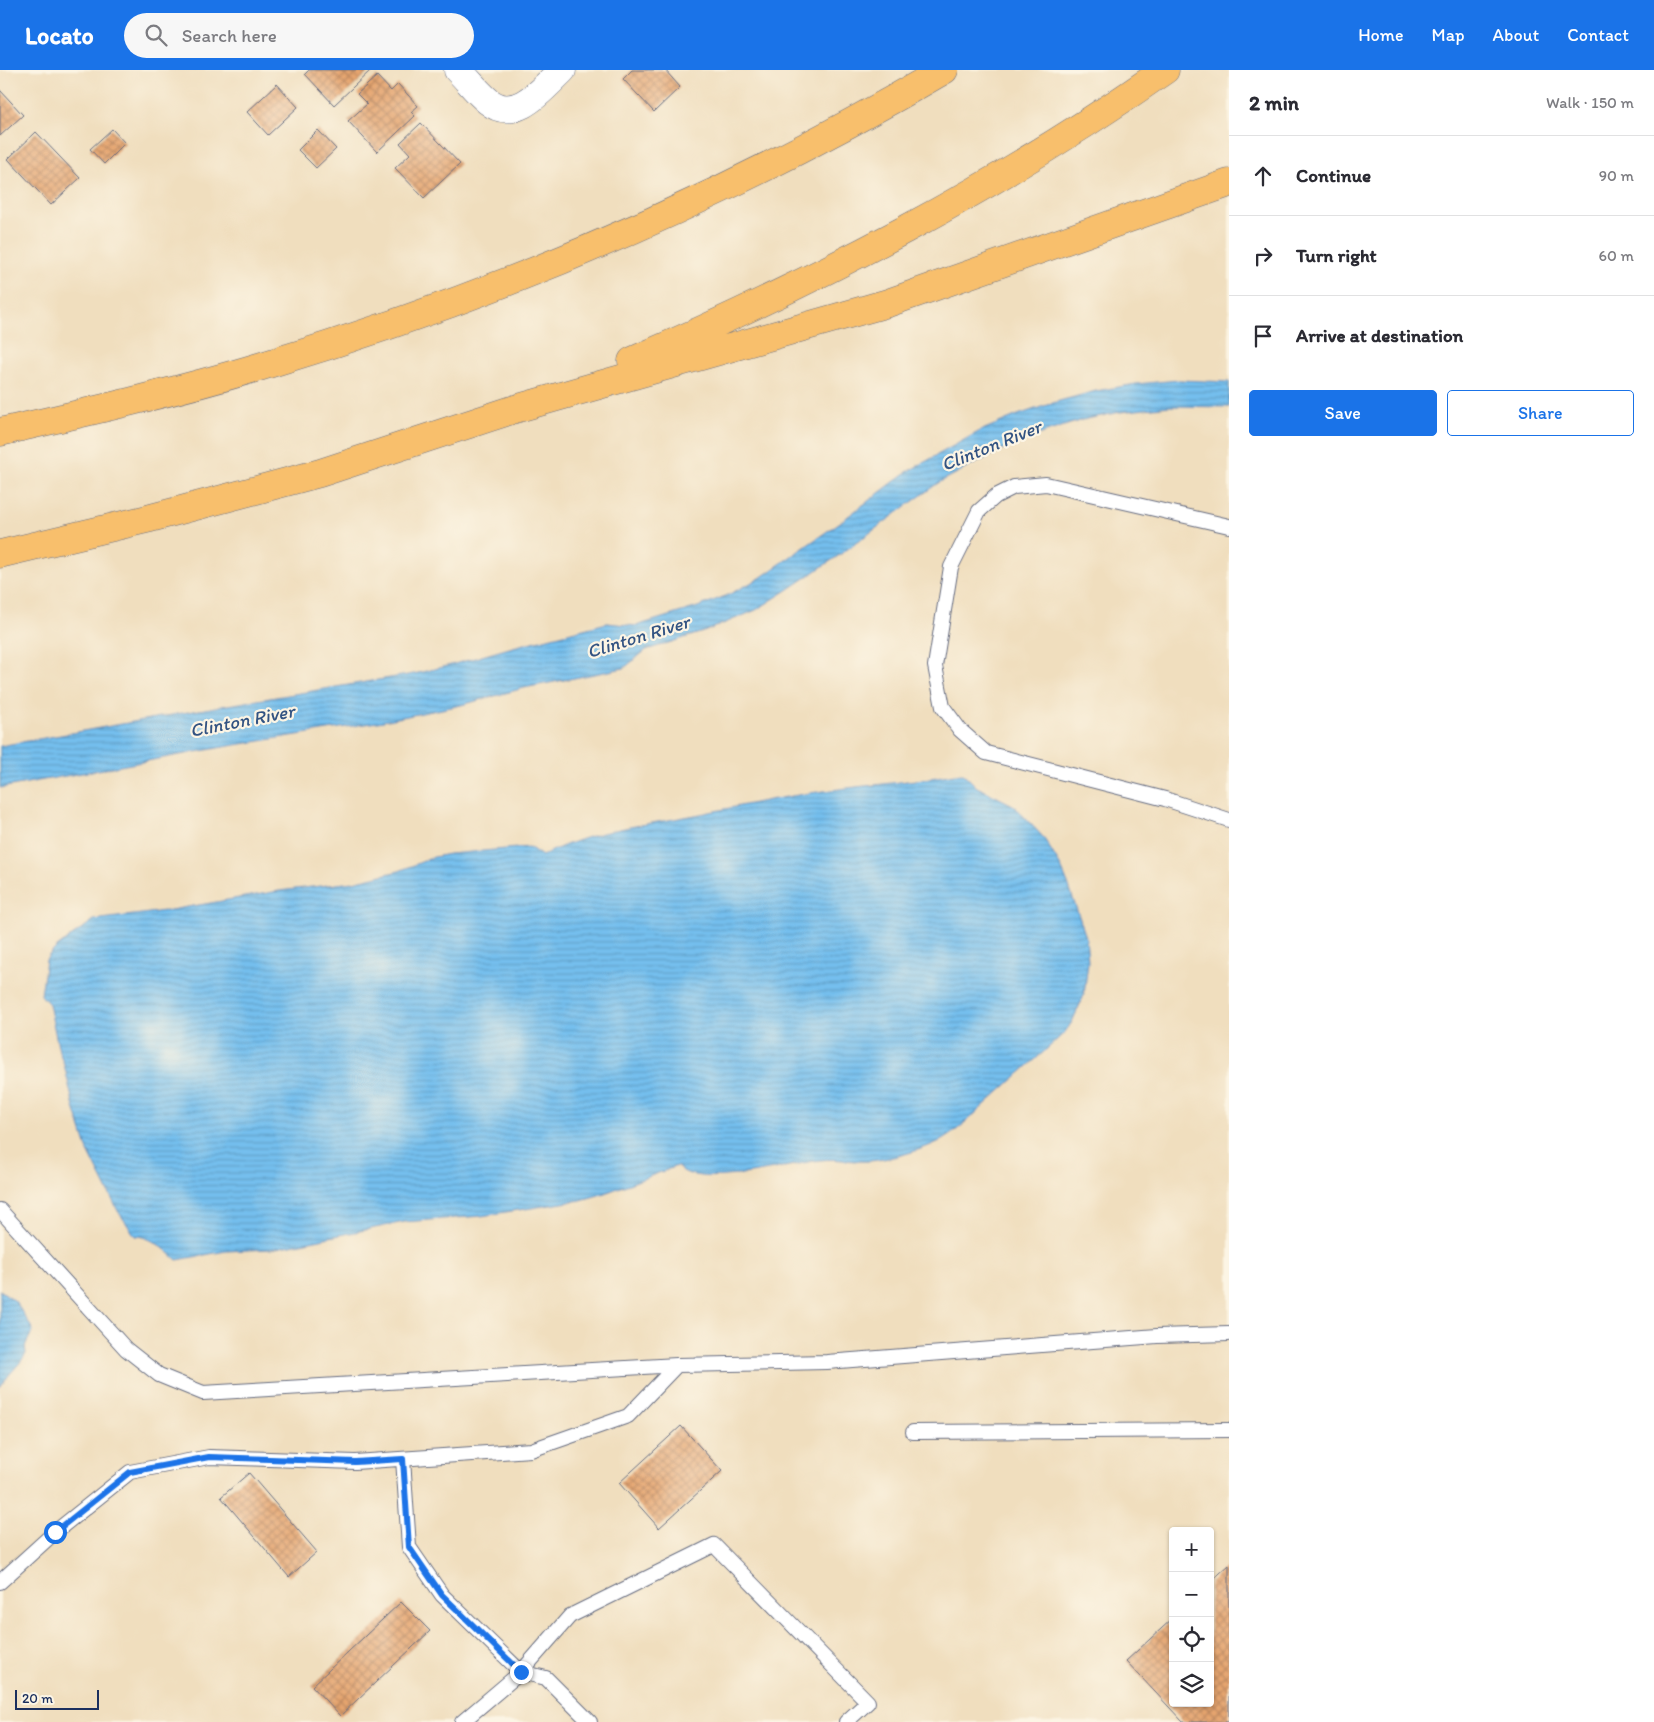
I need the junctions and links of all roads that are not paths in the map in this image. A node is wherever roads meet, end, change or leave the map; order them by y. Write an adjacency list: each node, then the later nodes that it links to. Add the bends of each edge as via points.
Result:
1 (458, 70): 2 (street, via 489,102 506,109 526,104)
2 (562, 70)
3 (944, 70): 7 (highway, via 834,132 740,179 591,249 512,281 262,366 98,410)
4 (1165, 70): 6 (highway, via 1063,138 894,235 702,331)
5 (1229, 183): 6 (highway, via 888,303)
6 (515, 409): 9 (highway, via 320,473)
7 (0, 432)
8 (1229, 526): 10 (lane, via 1046,484 1014,487 996,496 979,511 951,567 936,666 943,707 960,730 986,752 1165,799)
9 (0, 554)
10 (1229, 820)
11 (0, 1210): 13 (lane, via 126,1349 159,1376 203,1393)
12 (1229, 1334): 13 (lane, via 1157,1336 827,1362)
13 (677, 1365): 16 (lane, via 628,1416 531,1450)
14 (1229, 1430): 15 (lane)
15 (912, 1432)
16 (403, 1459): 17 (lane, via 355,1462 209,1457 130,1472 55,1532); 18 (lane, via 409,1547 442,1595)
17 (0, 1582)
18 (521, 1672): 19 (lane); 20 (lane, via 546,1678); 21 (lane, via 570,1616 714,1545 868,1702)
19 (462, 1722)
20 (590, 1722)
21 (846, 1722)

